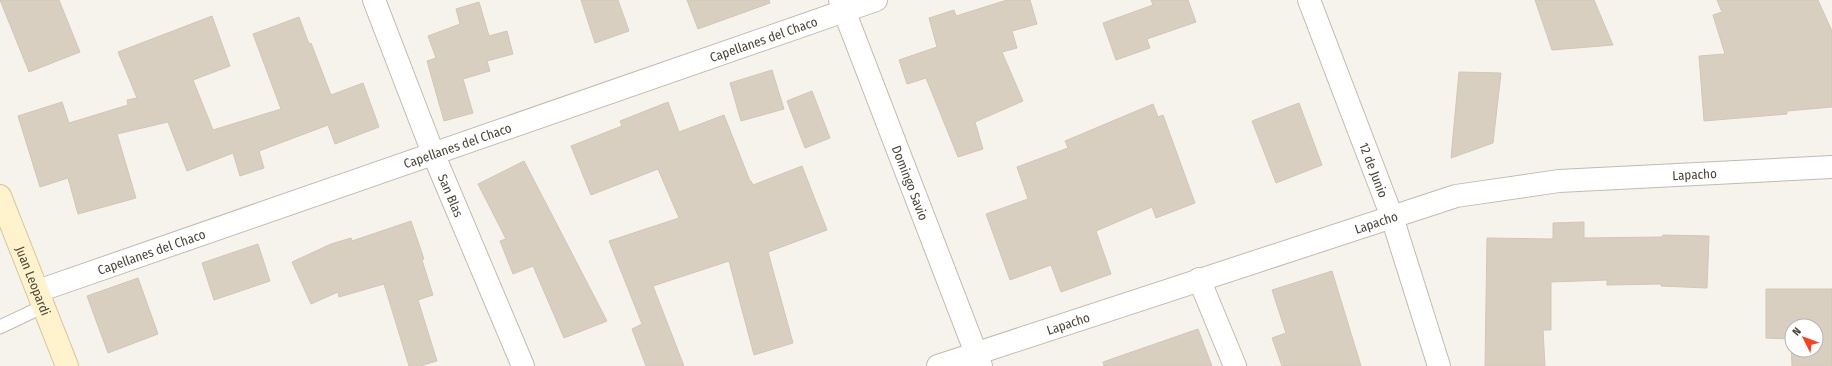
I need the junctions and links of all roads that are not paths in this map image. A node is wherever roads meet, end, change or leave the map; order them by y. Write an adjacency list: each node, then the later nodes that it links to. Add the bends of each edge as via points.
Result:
1 (374, 0): 5 (street, San Blas)
2 (876, 0): 4 (street, Capellanes del Chaco)
3 (1309, 0): 8 (street, 12 de Junio)
4 (842, 6): 5 (street, Capellanes del Chaco); 12 (street, Domingo Savio)
5 (433, 153): 10 (street, Capellanes del Chaco); 14 (street, San Blas)
6 (1832, 167): 8 (street, Lapacho, via 1559,181 1456,196)
7 (0, 196): 10 (main road, Juan Leopardi)
8 (1392, 217): 9 (street, Lapacho); 17 (street, 12 de Junio)
9 (1199, 279): 12 (street, Lapacho); 16 (street)
10 (41, 299): 11 (lane); 13 (main road, Juan Leopardi)
11 (0, 327)
12 (979, 360): 15 (street, Lapacho)
13 (67, 366)
14 (523, 366)
15 (938, 366)
16 (1236, 366)
17 (1439, 366)

